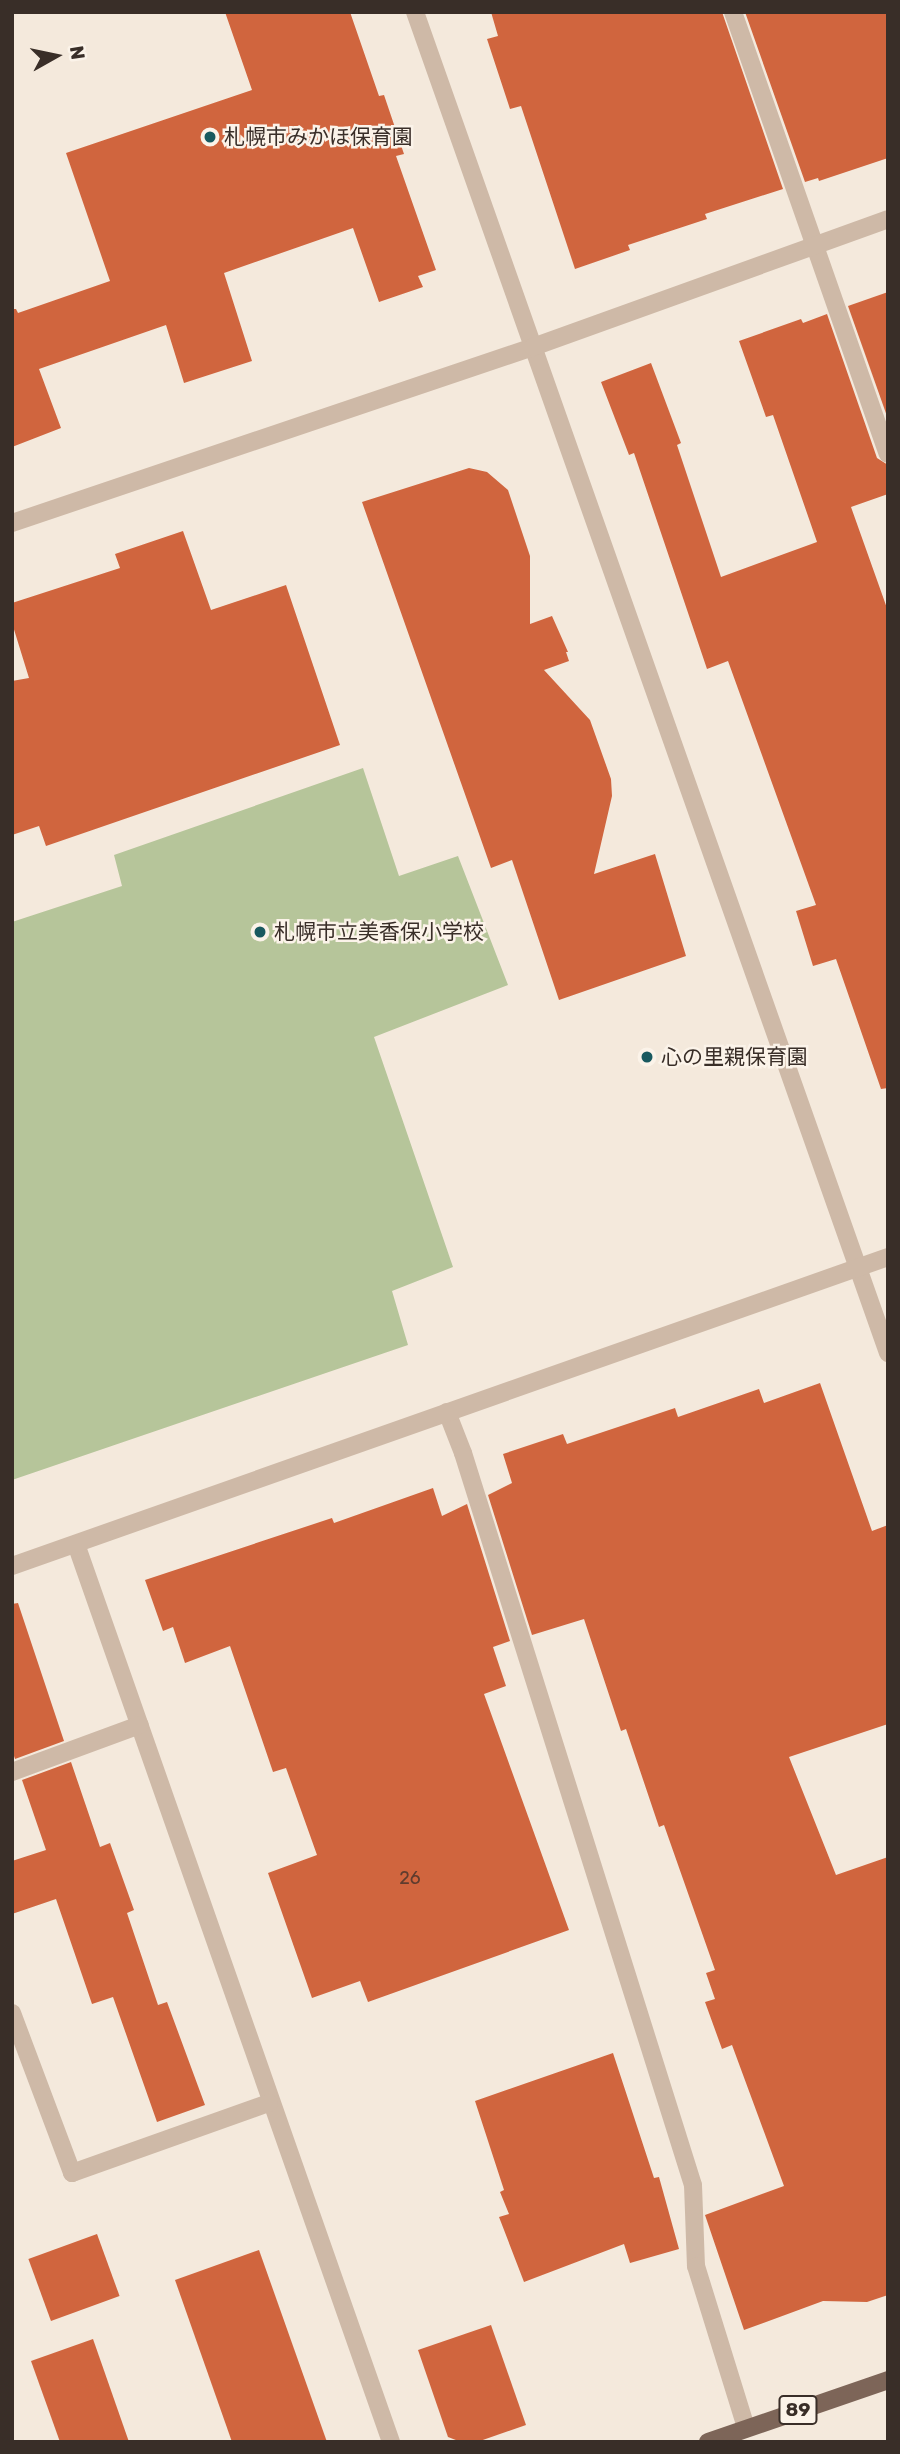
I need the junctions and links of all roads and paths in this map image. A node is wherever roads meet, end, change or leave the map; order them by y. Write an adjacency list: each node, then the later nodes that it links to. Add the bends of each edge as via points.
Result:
1 (415, 12): 5 (street)
2 (733, 12): 4 (street)
3 (888, 219): 4 (street)
4 (814, 244): 5 (street); 6 (street)
5 (533, 347): 7 (street); 9 (street)
6 (888, 454)
7 (12, 523)
8 (888, 1257): 9 (street)
9 (856, 1266): 10 (street); 11 (street)
10 (888, 1353)
11 (447, 1412): 12 (street); 19 (street, via 693,2185 696,2266)
12 (76, 1544): 13 (street); 14 (street)
13 (12, 1566)
14 (140, 1725): 15 (street); 17 (street)
15 (12, 1772)
16 (12, 2013): 17 (street, via 72,2173)
17 (269, 2103): 20 (street)
18 (888, 2380): 19 (main road, 89)
19 (746, 2428): 21 (main road, 89)
20 (390, 2442)
21 (708, 2442)

